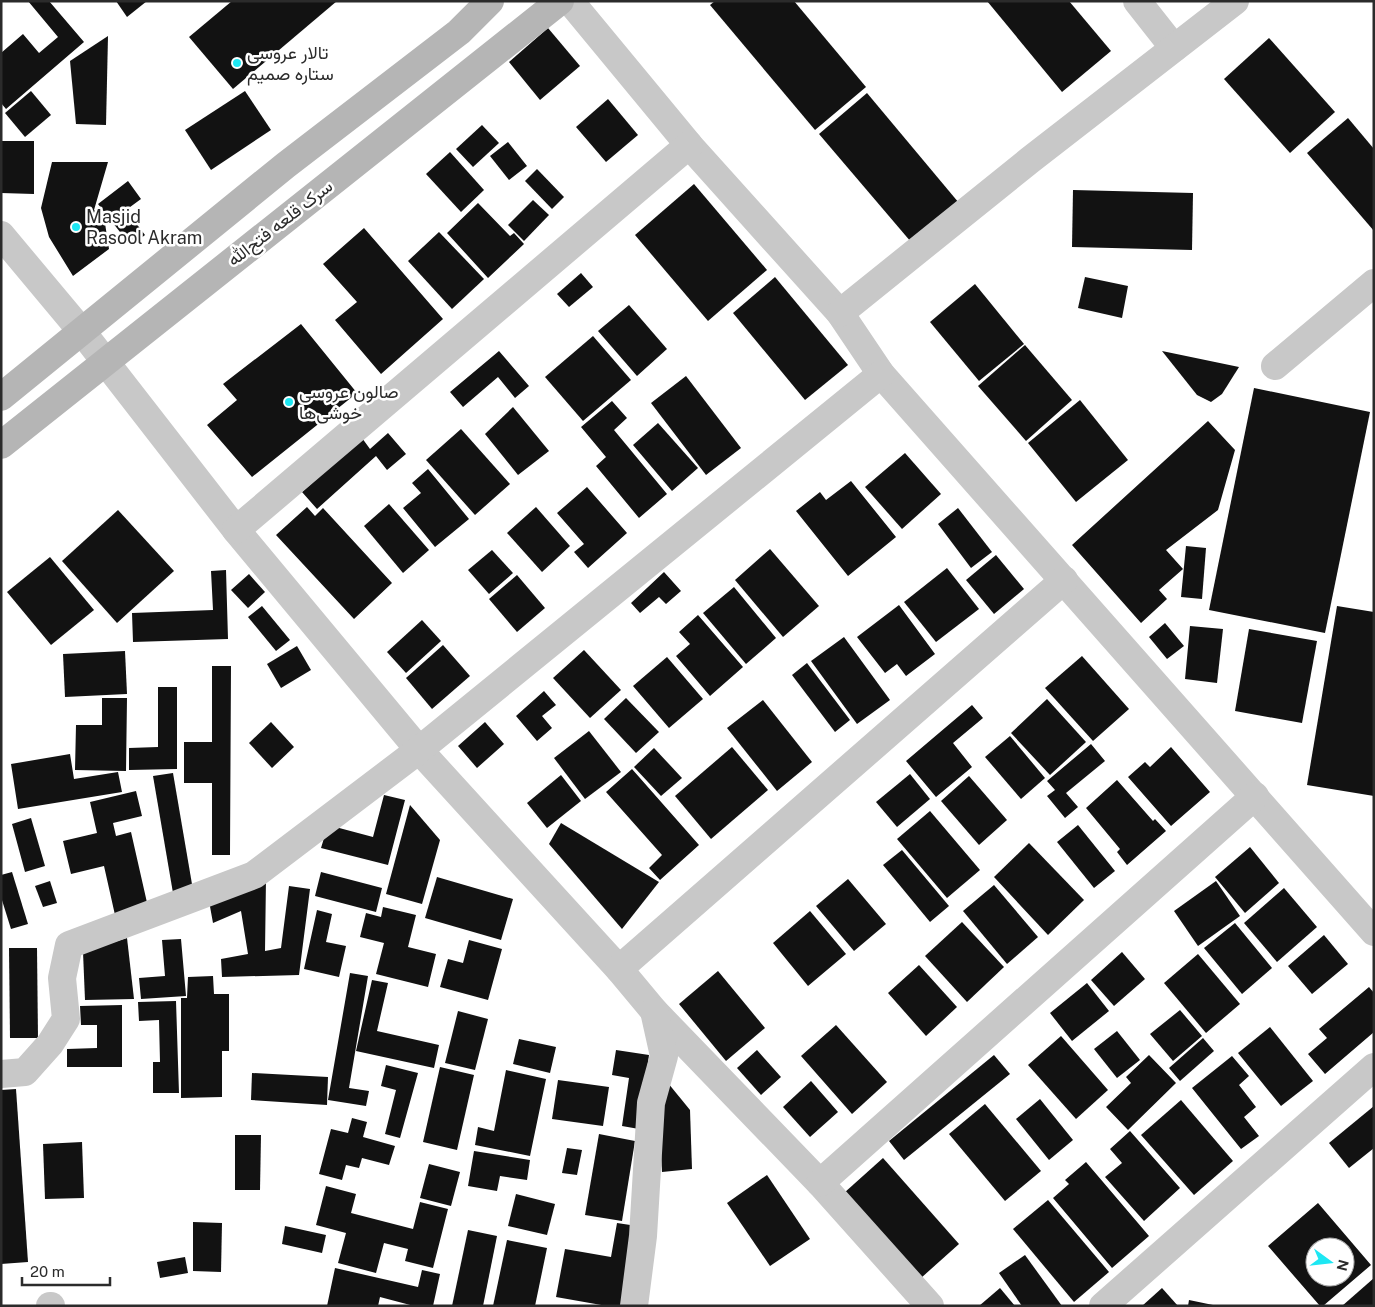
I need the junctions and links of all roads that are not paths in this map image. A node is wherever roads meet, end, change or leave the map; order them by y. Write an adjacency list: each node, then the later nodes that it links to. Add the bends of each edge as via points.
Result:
1 (490, 1): 11 (main road, via 459,32 286,165)
2 (560, 1): 12 (main road, سرک قلعه فتح‌الله)
3 (570, 1): 7 (street)
4 (1138, 1): 6 (street)
5 (1235, 1): 6 (street)
6 (1174, 48): 10 (street)
7 (689, 145): 10 (street); 17 (street)
8 (1, 235): 11 (street)
9 (1374, 283): 13 (street)
10 (840, 313): 14 (street)
11 (83, 332): 12 (street); 15 (main road)
12 (106, 361): 16 (main road, سرک قلعه فتح‌الله); 17 (street)
13 (1275, 366)
14 (881, 374): 18 (street); 19 (street)
15 (1, 397)
16 (1, 445)
17 (236, 530): 19 (street)
18 (1064, 580): 20 (street); 22 (street)
19 (419, 750): 22 (street); 25 (street, via 254,876 69,945 62,978 66,1019 50,1044 25,1072)
20 (1255, 796): 21 (street); 26 (street)
21 (1374, 932)
22 (619, 969): 23 (street)
23 (654, 1011): 26 (street); 27 (street, via 664,1056 651,1103 643,1236)
24 (1374, 1067): 29 (street)
25 (1, 1074)
26 (820, 1183): 28 (street)
27 (634, 1306)
28 (930, 1306)
29 (1103, 1306)

